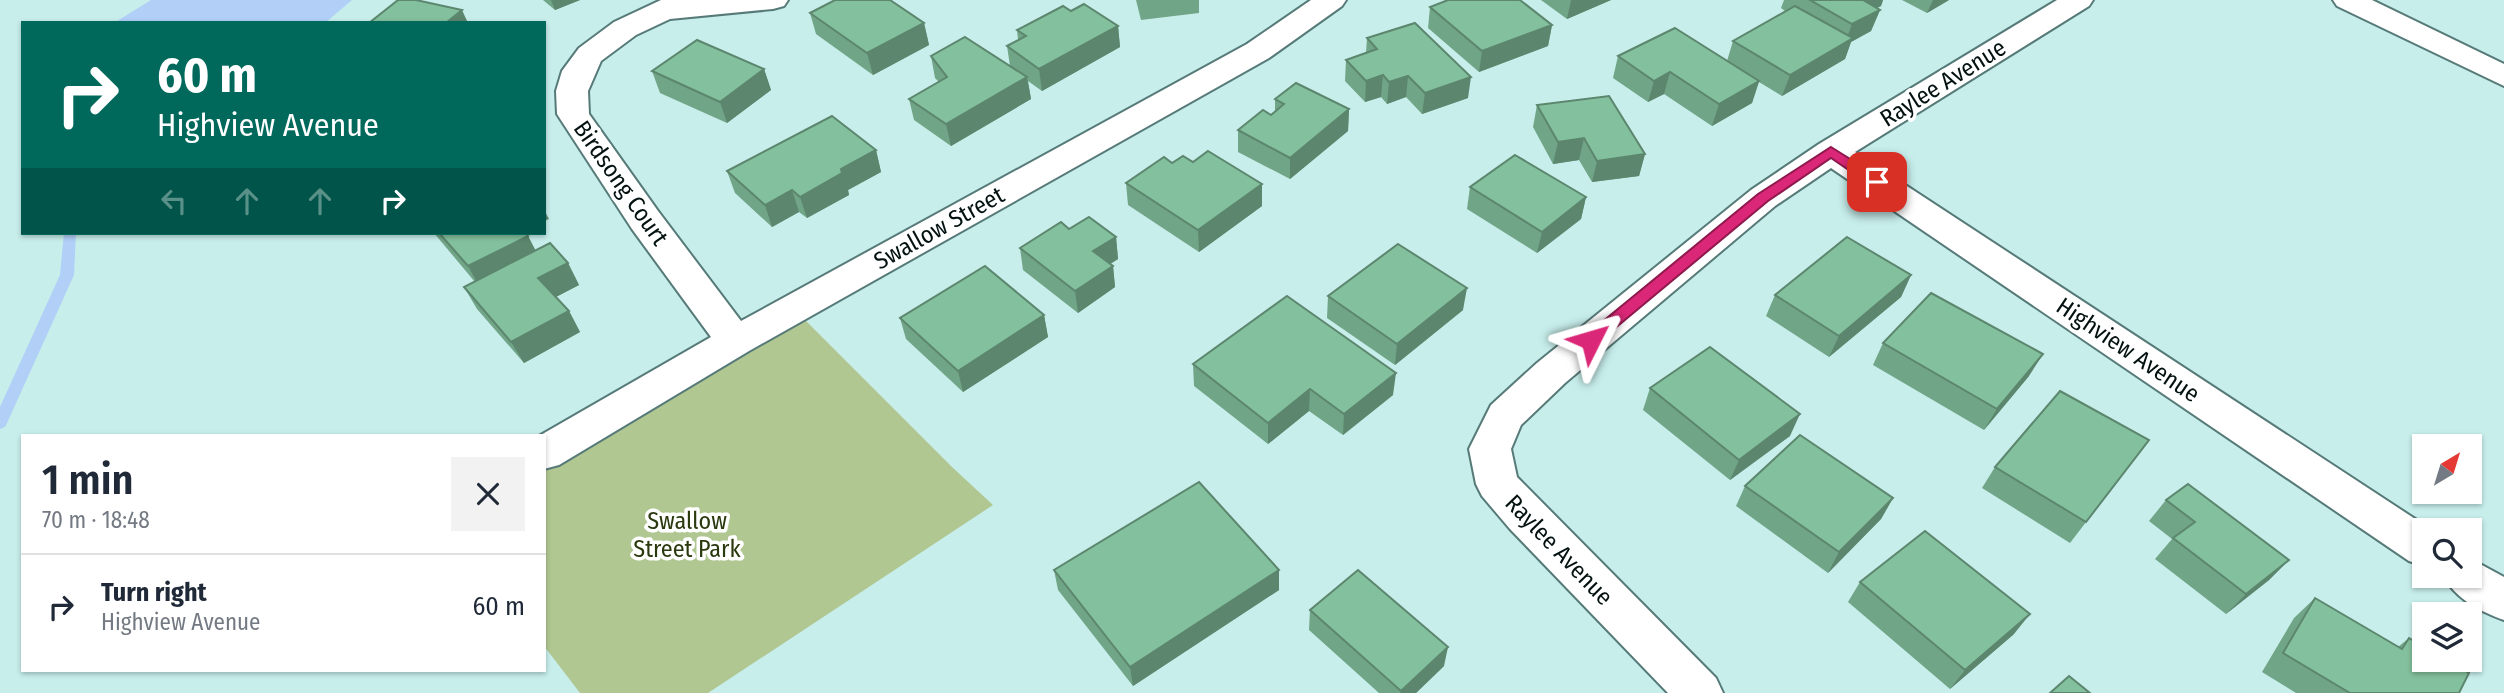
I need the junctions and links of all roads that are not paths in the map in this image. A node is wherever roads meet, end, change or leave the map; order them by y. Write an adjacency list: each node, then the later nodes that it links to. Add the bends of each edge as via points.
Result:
1 (774, 0): 5 (street, Birdsong Court)
2 (1331, 0): 8 (street, Swallow Street, via 1258,51)
3 (2078, 0): 7 (street, Raylee Avenue)
4 (2348, 0): 6 (street)
5 (675, 5): 8 (street, Birdsong Court, via 590,52 574,76 573,114)
6 (2504, 76)
7 (1831, 152): 10 (street, Highview Avenue); 13 (street, Raylee Avenue, via 1763,198 1551,373 1505,416 1490,449 1497,484 1518,509)
8 (735, 341): 9 (street, Swallow Street)
9 (546, 452)
10 (2412, 540)
11 (2482, 587): 12 (street)
12 (2504, 601)
13 (1699, 693)

